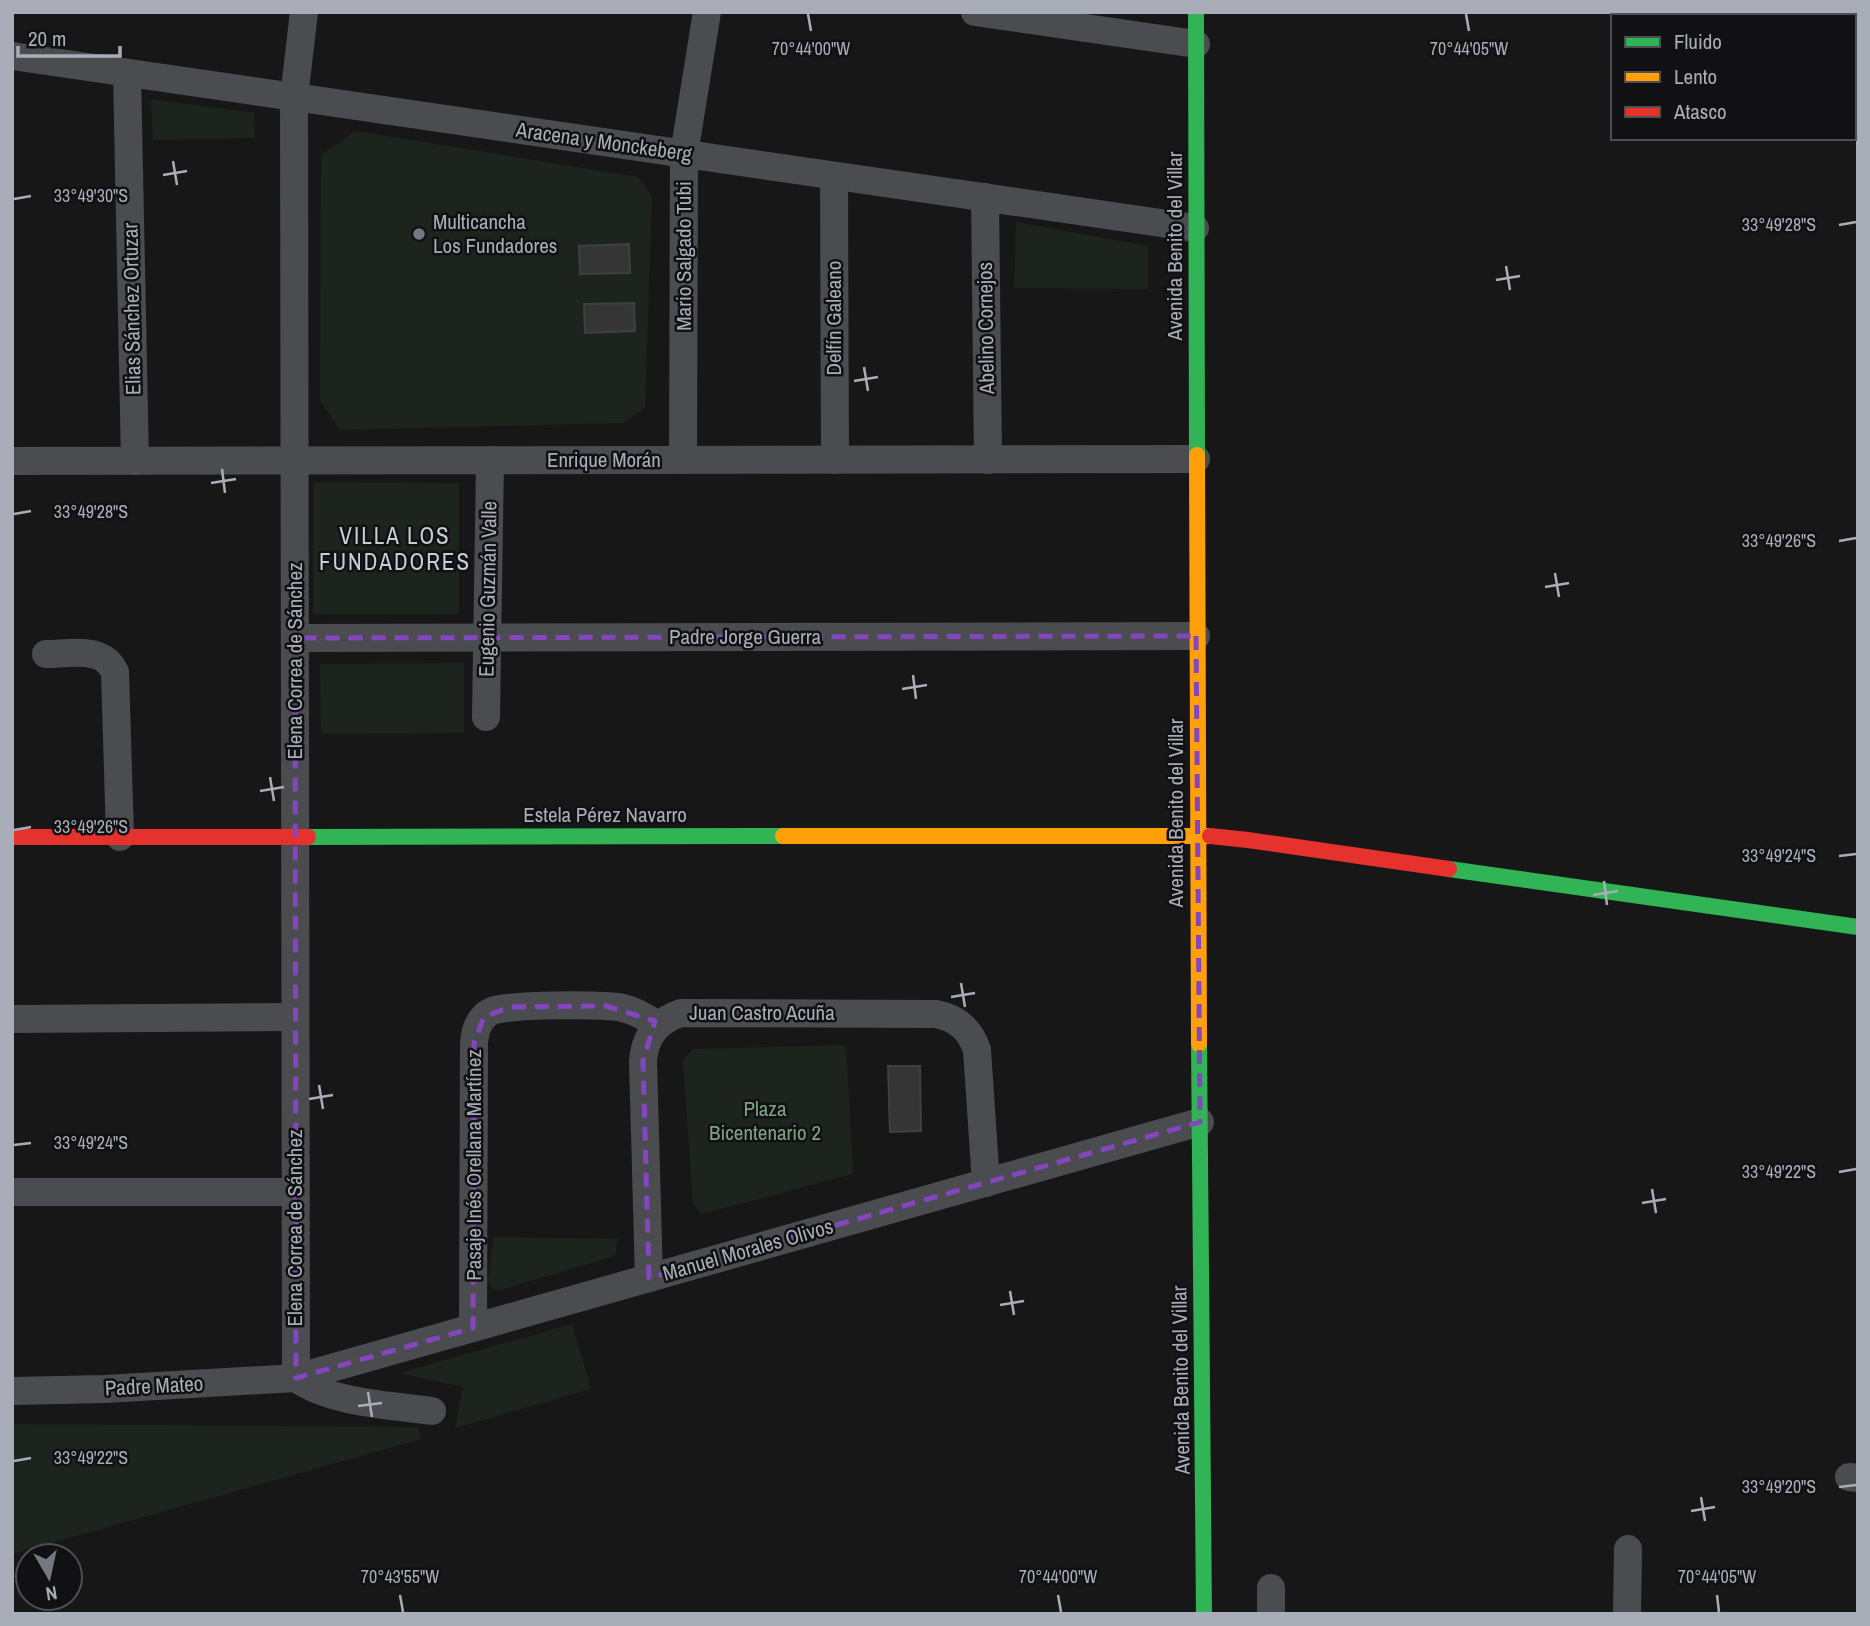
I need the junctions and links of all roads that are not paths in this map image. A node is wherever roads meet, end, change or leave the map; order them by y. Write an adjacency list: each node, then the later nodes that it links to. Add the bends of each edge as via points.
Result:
1 (304, 12): 8 (street, Elena Correa de Sánchez)
2 (707, 12): 9 (street, Mario Salgado Tubi)
3 (975, 12): 5 (street)
4 (1196, 12): 5 (street, Avenida Benito del Villar)
5 (1196, 44): 12 (street, Avenida Benito del Villar)
6 (12, 56): 7 (street, Aracena y Monckeberg)
7 (127, 73): 8 (street, Aracena y Monckeberg); 20 (street, Elias Sánchez Ortuzar)
8 (294, 97): 9 (street, Aracena y Monckeberg); 14 (street, Elena Correa de Sánchez)
9 (684, 154): 10 (street, Aracena y Monckeberg); 16 (street, Mario Salgado Tubi)
10 (834, 176): 11 (street, Aracena y Monckeberg); 17 (street, Delfín Galeano)
11 (985, 197): 12 (street, Aracena y Monckeberg); 18 (street, Abelino Cornejos)
12 (1195, 228): 13 (street, Avenida Benito del Villar)
13 (1196, 459): 18 (street, Enrique Morán); 21 (street, Avenida Benito del Villar)
14 (294, 460): 15 (street, Enrique Morán); 20 (street, Enrique Morán); 23 (street, Elena Correa de Sánchez)
15 (490, 460): 16 (street, Enrique Morán); 22 (street, Eugenio Guzmán Valle)
16 (682, 460): 17 (street, Enrique Morán)
17 (835, 460): 18 (street, Enrique Morán)
18 (988, 460)
19 (12, 461): 20 (street, Enrique Morán)
20 (135, 461)
21 (1196, 636): 22 (street, Padre Jorge Guerra); 26 (street, Avenida Benito del Villar)
22 (487, 637): 23 (street, Padre Jorge Guerra); 25 (street, Eugenio Guzmán Valle)
23 (295, 638): 27 (street, Elena Correa de Sánchez)
24 (46, 654): 29 (street, via 100,656 115,672)
25 (486, 718)
26 (1197, 835): 27 (street, Estela Pérez Navarro); 30 (street, Estela Pérez Navarro); 34 (street, Avenida Benito del Villar)
27 (295, 836): 29 (street, Estela Pérez Navarro); 31 (street, Elena Correa de Sánchez)
28 (12, 837): 29 (street, Estela Pérez Navarro)
29 (120, 837)
30 (1858, 927)
31 (295, 1017): 32 (street); 37 (street, Elena Correa de Sánchez)
32 (12, 1019)
33 (657, 1025): 35 (street, Juan Castro Acuña, via 681,1013 948,1016 968,1031 977,1050); 38 (street, Juan Castro Acuña, via 644,1047 643,1061); 39 (street, Pasaje Inés Orellana Martínez, via 633,1011 606,1006 510,1007 491,1011 478,1025 474,1043)
34 (1200, 1122): 35 (street, Manuel Morales Olivos); 44 (street, Avenida Benito del Villar)
35 (986, 1183): 38 (street, Manuel Morales Olivos)
36 (12, 1192): 37 (street)
37 (295, 1192): 40 (street, Elena Correa de Sánchez)
38 (649, 1278): 39 (street, Manuel Morales Olivos)
39 (473, 1328): 40 (street, Manuel Morales Olivos)
40 (296, 1378): 41 (street, Padre Mateo); 42 (street, via 326,1394)
41 (12, 1391)
42 (432, 1411)
43 (1628, 1549): 45 (street)
44 (1205, 1614)
45 (1627, 1614)

